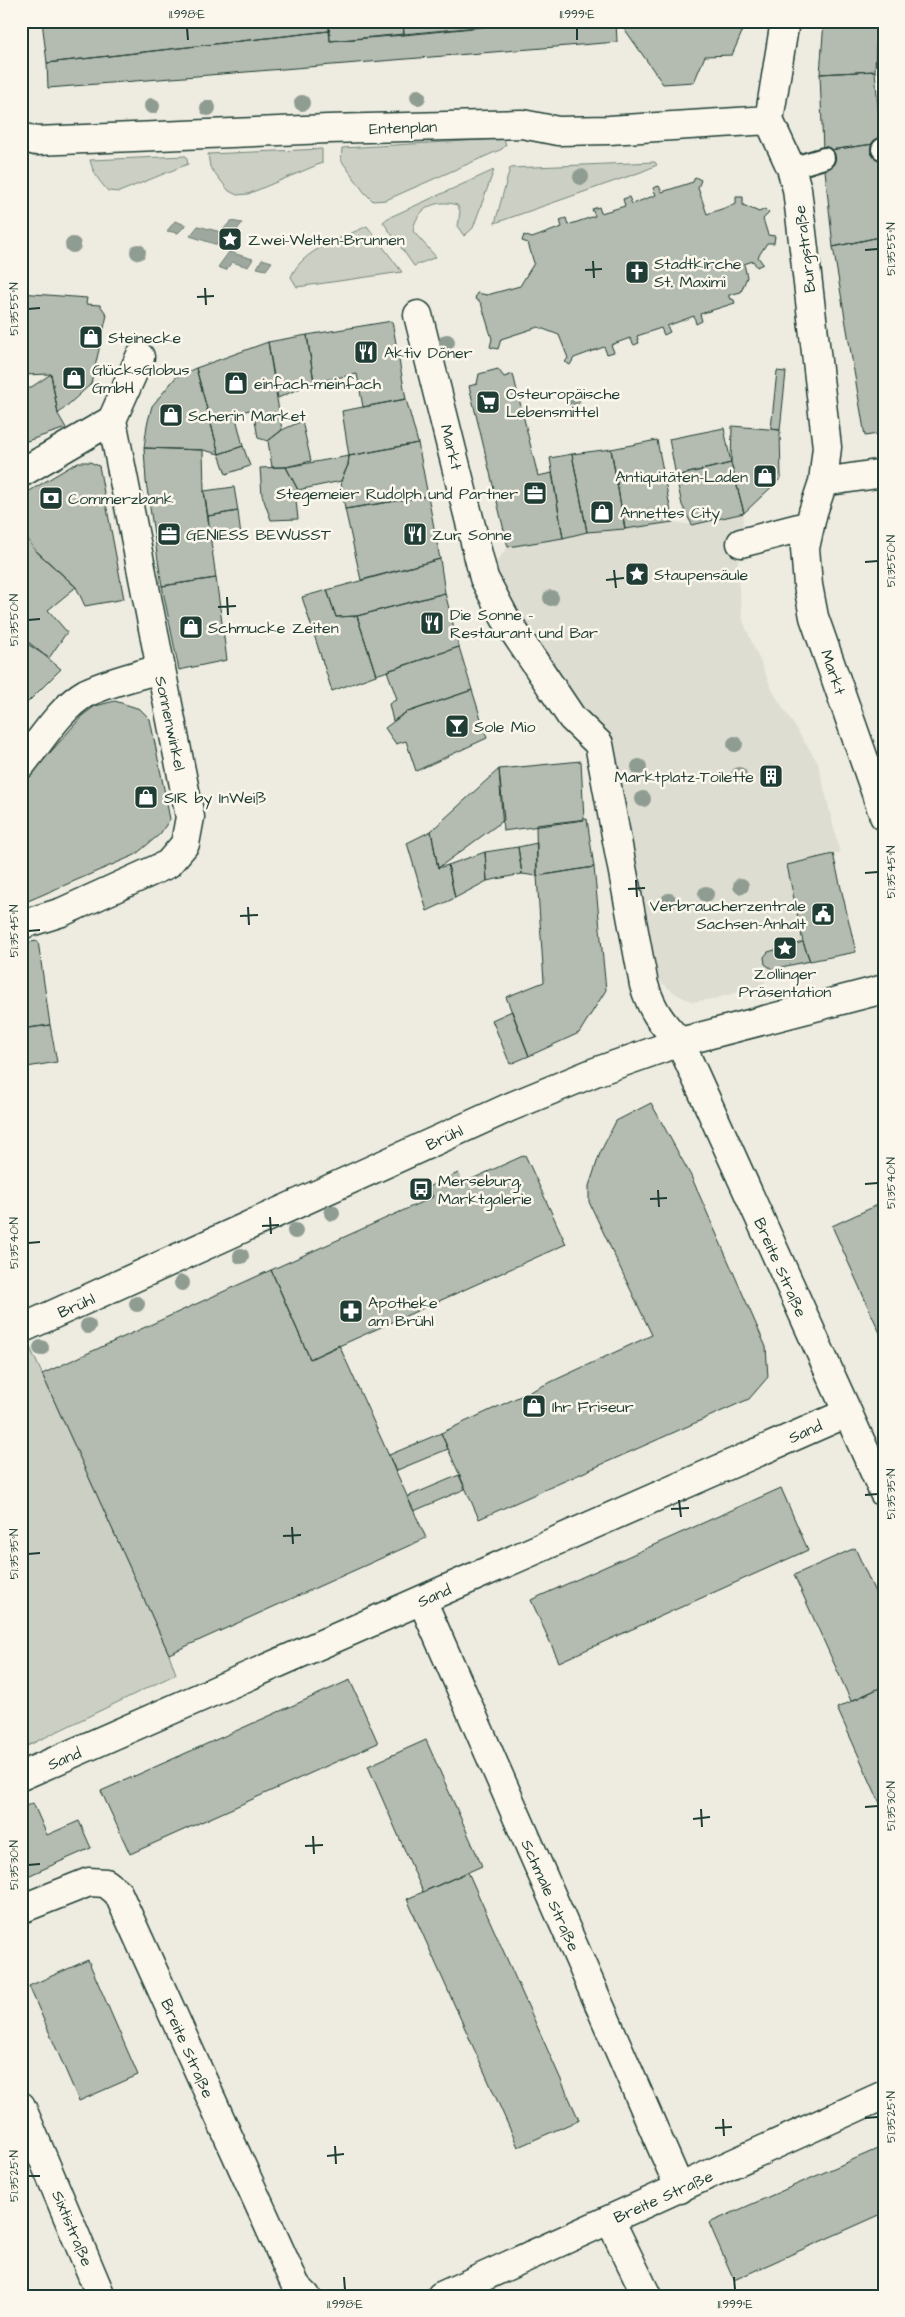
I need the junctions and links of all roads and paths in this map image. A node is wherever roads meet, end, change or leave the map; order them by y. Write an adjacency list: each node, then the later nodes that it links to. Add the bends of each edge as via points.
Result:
1 (785, 21): 2 (street)
2 (769, 120): 3 (street, Entenplan, via 601,130 558,131 522,124); 5 (street, Burgstraße)
3 (28, 139)
4 (824, 158): 5 (lane)
5 (791, 168): 11 (street, Burgstraße, via 797,189 827,447)
6 (418, 315): 19 (street, Markt, via 484,578 505,618 572,718 598,744 644,985 658,1019)
7 (140, 357): 8 (street)
8 (112, 420): 9 (street); 14 (street, Sonnenwinkel)
9 (21, 473)
10 (884, 473): 11 (street)
11 (823, 482): 12 (street, Markt)
12 (810, 525): 13 (street); 16 (street, Markt, via 805,548 814,617)
13 (741, 543)
14 (160, 669): 15 (street, via 85,694 66,709); 17 (street, Sonnenwinkel, via 190,817 185,844 168,864 152,872 62,912)
15 (21, 765)
16 (884, 816)
17 (21, 924)
18 (884, 989): 19 (street, Brühl)
19 (680, 1042): 20 (street, Brühl, via 510,1107); 21 (street, Breite Straße)
20 (21, 1329)
21 (847, 1412): 22 (street, Breite Straße); 23 (street, Sand)
22 (884, 1493)
23 (422, 1600): 24 (street, Sand); 28 (street, Schmale Straße)
24 (21, 1776)
25 (21, 1908): 31 (street, Breite Straße, via 89,1882 106,1883 118,1893 288,2270 296,2286)
26 (884, 2095): 28 (street, Breite Straße)
27 (21, 2106): 30 (street, Sixtistraße)
28 (680, 2189): 29 (street, Breite Straße)
29 (610, 2220): 32 (street, Breite Straße); 33 (street)
30 (101, 2296)
31 (306, 2296)
32 (441, 2296)
33 (647, 2296)

